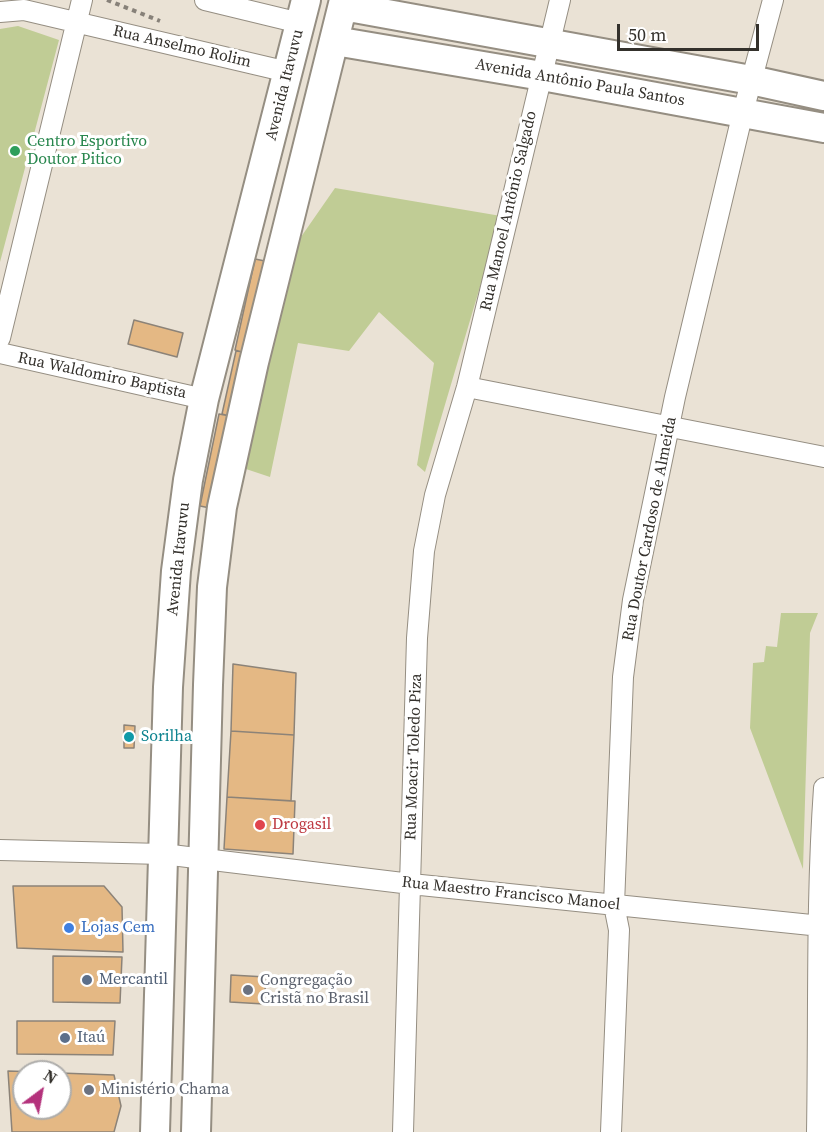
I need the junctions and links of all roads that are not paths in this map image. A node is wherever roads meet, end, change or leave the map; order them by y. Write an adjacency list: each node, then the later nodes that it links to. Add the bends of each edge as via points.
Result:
1 (82, 0): 8 (street)
2 (205, 0): 6 (street)
3 (560, 0): 10 (street, Rua Manoel Antônio Salgado)
4 (773, 0): 13 (street, Rua Doutor Cardoso de Almeida)
5 (343, 3): 9 (main road); 10 (main road, Avenida Antônio Paula Santos)
6 (303, 11): 11 (main road, Avenida Itavuvu)
7 (0, 12): 8 (street, Rua Anselmo Rolim, via 24,10)
8 (76, 22): 11 (street, Rua Anselmo Rolim); 17 (street)
9 (335, 41): 12 (main road, Avenida Antônio Paula Santos); 24 (main road, via 267,307 222,507 212,587)
10 (550, 42): 12 (street, Rua Manoel Antônio Salgado); 13 (main road, Avenida Antônio Paula Santos)
11 (288, 72): 20 (main road, Avenida Itavuvu)
12 (542, 76): 15 (main road, Avenida Antônio Paula Santos); 19 (street, Rua Manoel Antônio Salgado)
13 (751, 80): 14 (main road, Avenida Antônio Paula Santos); 15 (street, Rua Doutor Cardoso de Almeida)
14 (824, 96)
15 (743, 112): 16 (main road, Avenida Antônio Paula Santos); 21 (street, Rua Doutor Cardoso de Almeida)
16 (824, 128)
17 (0, 338)
18 (0, 353): 20 (street, Rua Waldomiro Baptista)
19 (467, 387): 21 (street); 29 (street, Rua Moacir Toledo Piza, via 435,495 424,551 417,638)
20 (204, 399): 26 (main road, Avenida Itavuvu, via 176,571 168,687)
21 (669, 426): 22 (street); 30 (street, Rua Doutor Cardoso de Almeida, via 633,600 623,677)
22 (824, 457)
23 (824, 788): 27 (street)
24 (203, 825): 26 (street); 28 (main road)
25 (0, 850): 26 (street, Rua Maestro Francisco Manoel)
26 (167, 854): 28 (street, Rua Maestro Francisco Manoel); 32 (main road, Avenida Itavuvu)
27 (822, 858): 31 (street)
28 (202, 860): 29 (street, Rua Maestro Francisco Manoel); 33 (main road)
29 (411, 884): 30 (street, Rua Maestro Francisco Manoel); 34 (street, Rua Moacir Toledo Piza)
30 (614, 905): 31 (street, Rua Maestro Francisco Manoel); 35 (street, Rua Doutor Cardoso de Almeida, via 619,930)
31 (821, 926): 36 (street)
32 (156, 1132)
33 (196, 1132)
34 (403, 1132)
35 (611, 1132)
36 (817, 1132)

